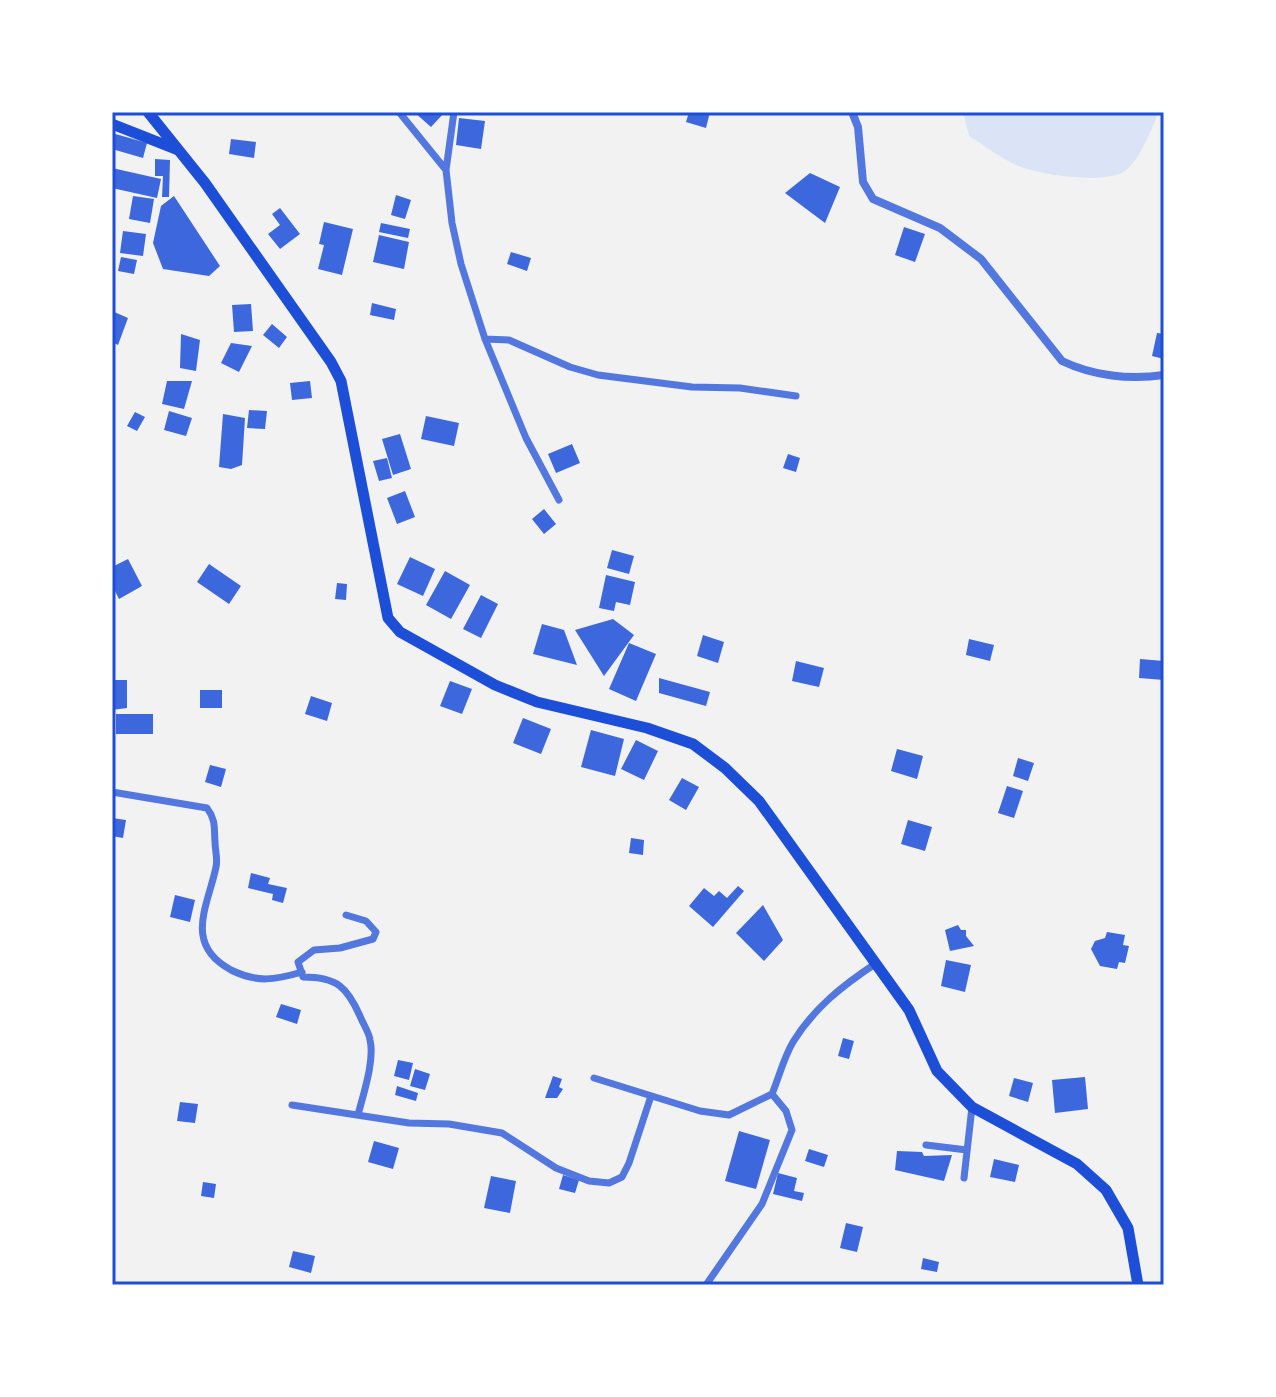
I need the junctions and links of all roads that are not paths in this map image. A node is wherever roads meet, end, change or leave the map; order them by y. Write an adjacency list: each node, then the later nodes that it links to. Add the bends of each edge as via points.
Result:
1 (148, 112): 6 (main road)
2 (399, 112): 7 (street)
3 (454, 112): 7 (street)
4 (852, 112): 9 (street, via 863,182 873,199 940,228 981,259 1062,361 1125,377)
5 (112, 124): 6 (main road)
6 (178, 150): 14 (main road, via 341,381 388,618 400,632 495,685 537,702 693,744 759,801)
7 (446, 170): 8 (street, via 461,264)
8 (485, 339): 10 (street, via 509,340 598,375); 11 (street, via 526,438)
9 (1164, 375)
10 (796, 396)
11 (559, 500)
12 (112, 792): 15 (street, via 207,808 215,819 217,864 202,915 209,953 246,978 264,981)
13 (346, 915): 15 (street, via 366,921 376,932 373,939 314,950 298,962)
14 (875, 964): 17 (street, via 813,1014 792,1044); 20 (main road, via 909,1010 937,1071)
15 (302, 972): 21 (street, via 303,977 339,984 351,995 371,1041)
16 (594, 1078): 18 (street)
17 (772, 1094): 18 (street, via 729,1115); 25 (street, via 792,1130 762,1204)
18 (651, 1096): 21 (street, via 629,1163 622,1177 609,1183 556,1168 502,1133)
19 (292, 1105): 21 (street)
20 (972, 1107): 23 (street); 26 (main road, via 1077,1164 1106,1190 1128,1228)
21 (358, 1115)
22 (926, 1145): 23 (street)
23 (967, 1150): 24 (street)
24 (964, 1178)
25 (706, 1285)
26 (1138, 1285)

